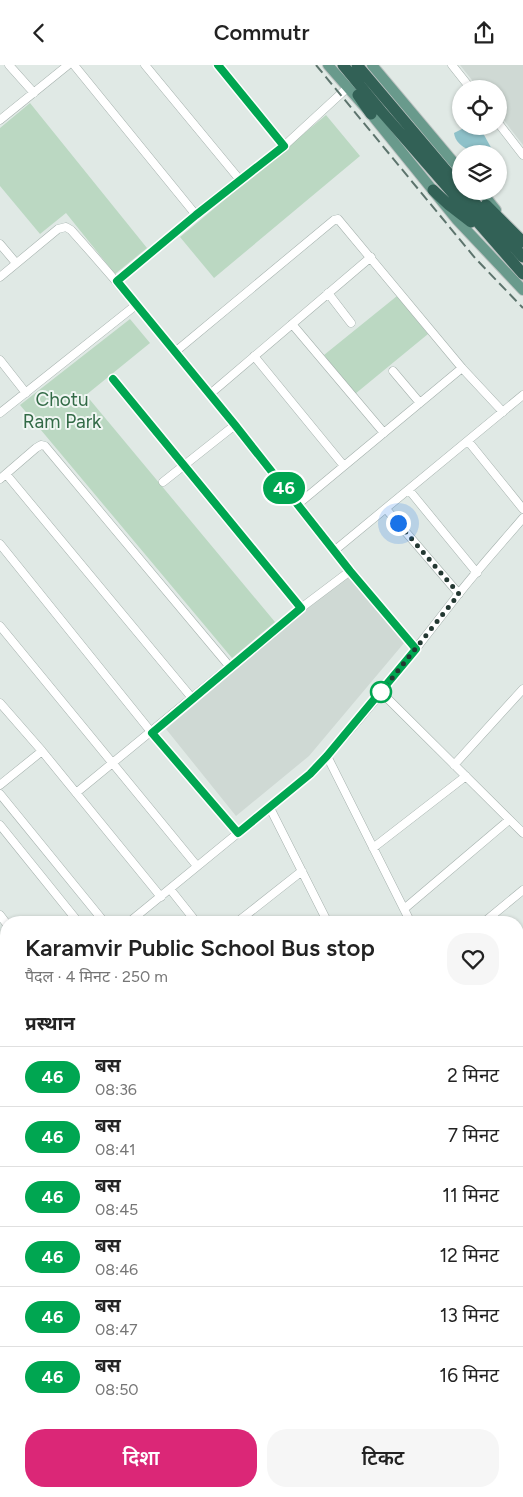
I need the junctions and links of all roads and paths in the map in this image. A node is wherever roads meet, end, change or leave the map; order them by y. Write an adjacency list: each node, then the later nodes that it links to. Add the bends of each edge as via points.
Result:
1 (9, 65): 13 (street)
2 (68, 65): 13 (street)
3 (74, 65): 28 (street)
4 (145, 65): 23 (street)
5 (218, 65): 17 (street)
6 (328, 65): 12 (main road)
7 (341, 65): 14 (highway); 29 (highway)
8 (357, 65): 20 (highway)
9 (372, 65): 19 (main road)
10 (452, 65): 11 (street)
11 (464, 80)
12 (347, 88): 14 (main road); 17 (street)
13 (34, 93): 15 (street)
14 (371, 114): 24 (main road)
15 (0, 120)
16 (507, 134): 18 (street)
17 (284, 146): 23 (street)
18 (523, 155)
19 (452, 160)
20 (449, 173): 21 (highway); 22 (highway)
21 (452, 176)
22 (452, 177)
23 (240, 180): 28 (street)
24 (433, 190): 29 (highway); 38 (main road)
25 (475, 200): 33 (highway)
26 (476, 200): 30 (highway)
27 (488, 200): 30 (main road)
28 (196, 215): 37 (street)
29 (488, 235): 35 (highway)
30 (523, 242)
31 (0, 244): 34 (street)
32 (371, 257): 39 (street); 43 (street, via 338,219 334,220); 46 (street)
33 (523, 257)
34 (16, 263): 36 (street); 37 (street, via 58,229 66,227)
35 (523, 274)
36 (0, 277)
37 (117, 281): 40 (street)
38 (523, 290)
39 (328, 293): 41 (street); 42 (street)
40 (136, 305): 43 (street); 49 (street)
41 (352, 323)
42 (292, 324): 44 (street); 56 (street)
43 (175, 351): 50 (street)
44 (254, 356): 50 (street); 59 (street)
45 (0, 361): 49 (street)
46 (462, 368): 52 (street); 53 (street)
47 (393, 371): 52 (street)
48 (113, 379): 58 (street)
49 (26, 393): 54 (street)
50 (210, 394): 55 (street)
51 (523, 395): 53 (street)
52 (420, 403): 56 (street)
53 (503, 412): 57 (street)
54 (0, 413)
55 (235, 425): 58 (street); 63 (street)
56 (384, 433): 59 (street)
57 (468, 441): 62 (street); 65 (street)
58 (184, 466): 61 (street); 72 (street)
59 (344, 466): 63 (street)
60 (3, 477): 75 (street, via 36,448 45,446); 78 (street)
61 (163, 483)
62 (409, 490): 64 (street); 70 (street)
63 (297, 505): 68 (street)
64 (386, 509): 68 (street); 71 (street)
65 (523, 509)
66 (523, 518): 70 (street)
67 (0, 544): 80 (street)
68 (334, 551): 69 (street)
69 (350, 571): 72 (street); 74 (street)
70 (477, 573): 71 (street)
71 (459, 594): 74 (street)
72 (301, 608): 75 (street)
73 (0, 627): 83 (street)
74 (416, 649): 77 (street)
75 (230, 667): 78 (street)
76 (523, 689): 84 (street)
77 (381, 691): 82 (street); 84 (street)
78 (192, 698): 80 (street)
79 (0, 703): 81 (street)
80 (152, 733): 83 (street); 92 (street)
81 (42, 751): 86 (street); 87 (street)
82 (327, 756): 89 (street); 94 (street)
83 (113, 763): 87 (street); 95 (street)
84 (454, 765): 85 (street)
85 (466, 776): 90 (street); 94 (street)
86 (0, 785)
87 (76, 793): 99 (street)
88 (0, 795): 102 (street)
89 (270, 808): 92 (street); 96 (street)
90 (509, 820): 93 (street); 100 (street)
91 (0, 825): 101 (street)
92 (238, 833): 95 (street)
93 (523, 833)
94 (373, 848): 100 (street)
95 (197, 866): 97 (street)
96 (302, 871): 105 (street); 106 (street)
97 (170, 889): 99 (street); 104 (street)
98 (523, 890): 108 (street)
99 (161, 897): 103 (street)
100 (404, 909): 107 (street)
101 (73, 916)
102 (99, 916)
103 (137, 916)
104 (191, 916)
105 (245, 916)
106 (324, 916)
107 (408, 916)
108 (491, 916)

